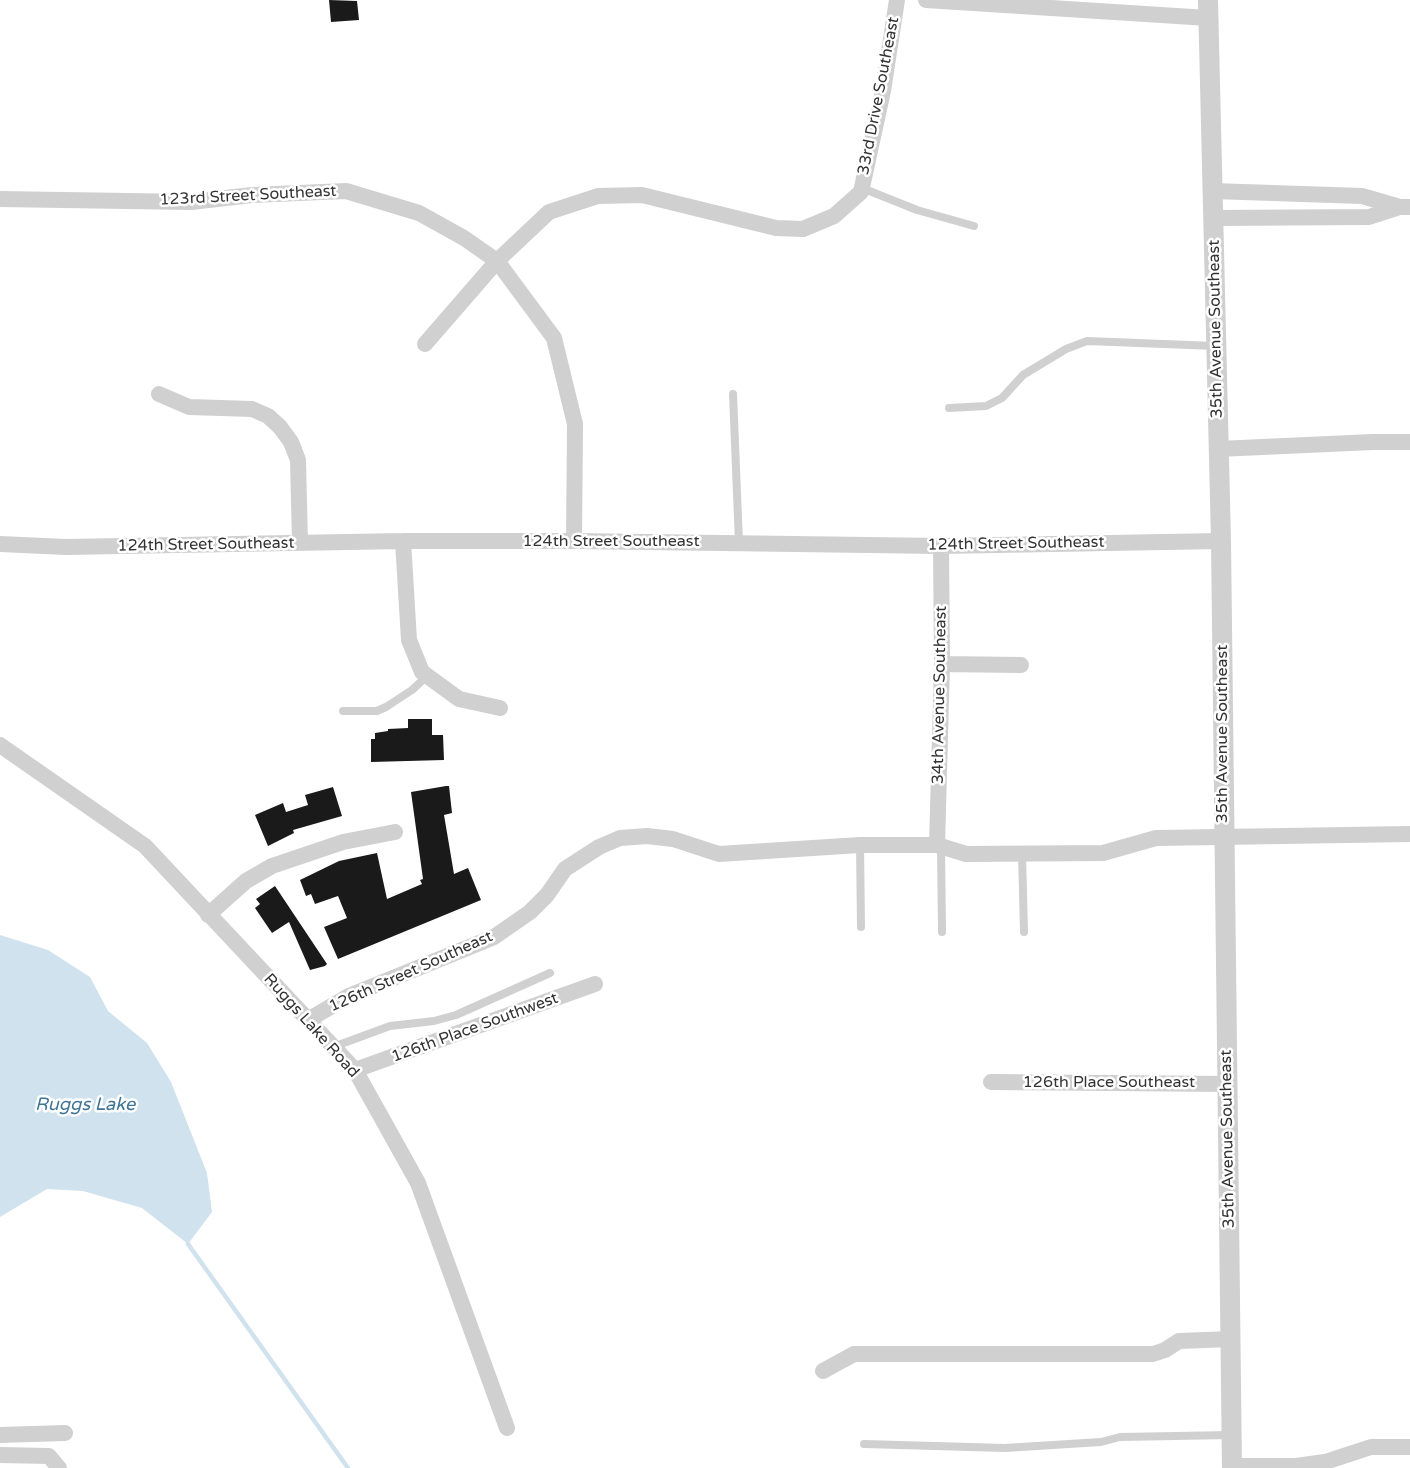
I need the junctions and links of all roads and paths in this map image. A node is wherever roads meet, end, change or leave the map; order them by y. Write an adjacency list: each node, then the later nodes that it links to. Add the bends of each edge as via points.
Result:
1 (897, 0): 5 (street, 33rd Drive Southeast, via 883,91)
2 (926, 0): 3 (street)
3 (998, 2): 4 (street)
4 (1208, 9): 6 (street, 35th Avenue Southeast)
5 (862, 190): 10 (lane); 11 (street, via 834,216 803,229 776,228 642,195 598,196 549,212)
6 (1214, 191): 8 (street, via 1362,196); 9 (street, 35th Avenue Southeast)
7 (0, 199): 11 (street, 123rd Street Southeast, via 191,202 252,195 346,191 419,213)
8 (1405, 207): 9 (street, via 1369,217)
9 (1214, 218): 13 (street, 35th Avenue Southeast)
10 (974, 226)
11 (497, 261): 12 (street); 20 (street, 123rd Street Southeast, via 554,338 575,424)
12 (426, 344)
13 (1217, 346): 16 (lane, via 1087,341 1066,349 1023,375 1002,398 986,406); 18 (street, 35th Avenue Southeast)
14 (159, 394): 22 (street, via 189,407 252,409 268,416 280,427 298,460)
15 (733, 394): 23 (lane)
16 (949, 408)
17 (1410, 442): 18 (street)
18 (1218, 449): 21 (street, 35th Avenue Southeast)
19 (403, 541): 20 (street, 124th Street Southeast); 22 (street, 124th Street Southeast); 28 (street, via 409,640 422,672)
20 (574, 541): 23 (street, 124th Street Southeast)
21 (1221, 541): 25 (street, 124th Street Southeast); 34 (street, 35th Avenue Southeast)
22 (300, 543): 24 (street, 124th Street Southeast, via 66,547)
23 (739, 543): 25 (street, 124th Street Southeast)
24 (0, 544)
25 (941, 546): 26 (street, 34th Avenue Southeast)
26 (942, 664): 27 (street); 35 (street, 34th Avenue Southeast)
27 (1021, 664)
28 (427, 676): 29 (street, via 459,699); 30 (lane, via 386,707)
29 (500, 708)
30 (343, 711)
31 (0, 745): 38 (street, Ruggs Lake Road, via 145,846)
32 (395, 832): 38 (street, via 343,842 272,866 246,881)
33 (1410, 834): 34 (street, 126th Street Southeast)
34 (1224, 837): 37 (street, 126th Street Southeast, via 1156,838 1103,853); 48 (street, 35th Avenue Southeast)
35 (939, 845): 36 (street, 126th Street Southeast); 37 (street, 126th Street Southeast, via 966,854); 40 (lane)
36 (860, 846): 39 (lane); 44 (street, 126th Street Southeast, via 718,854 673,839 647,836 620,838 565,869 548,895 494,937 349,996)
37 (1022, 853): 41 (lane)
38 (208, 915): 44 (street, Ruggs Lake Road)
39 (861, 927)
40 (942, 932)
41 (1024, 932)
42 (550, 973): 45 (lane, via 456,1015 390,1026)
43 (595, 984): 46 (street, 126th Place Southwest)
44 (308, 1020): 45 (street, Ruggs Lake Road)
45 (332, 1047): 46 (street, Ruggs Lake Road)
46 (354, 1070): 51 (street, Ruggs Lake Road, via 418,1183)
47 (991, 1082): 48 (street, 126th Place Southeast)
48 (1227, 1084): 49 (street, 35th Avenue Southeast)
49 (1230, 1339): 50 (street, via 1179,1341 1153,1354 854,1354); 54 (street, 35th Avenue Southeast)
50 (823, 1371)
51 (507, 1428)
52 (65, 1433): 53 (street)
53 (0, 1435)
54 (1232, 1435): 55 (lane, via 1120,1437 1101,1442 1005,1448); 58 (street, 35th Avenue Southeast)
55 (864, 1444)
56 (1410, 1447): 58 (street, via 1371,1447 1325,1462 1296,1466)
57 (0, 1455): 59 (street, via 48,1456)
58 (1232, 1467)
59 (58, 1468)

